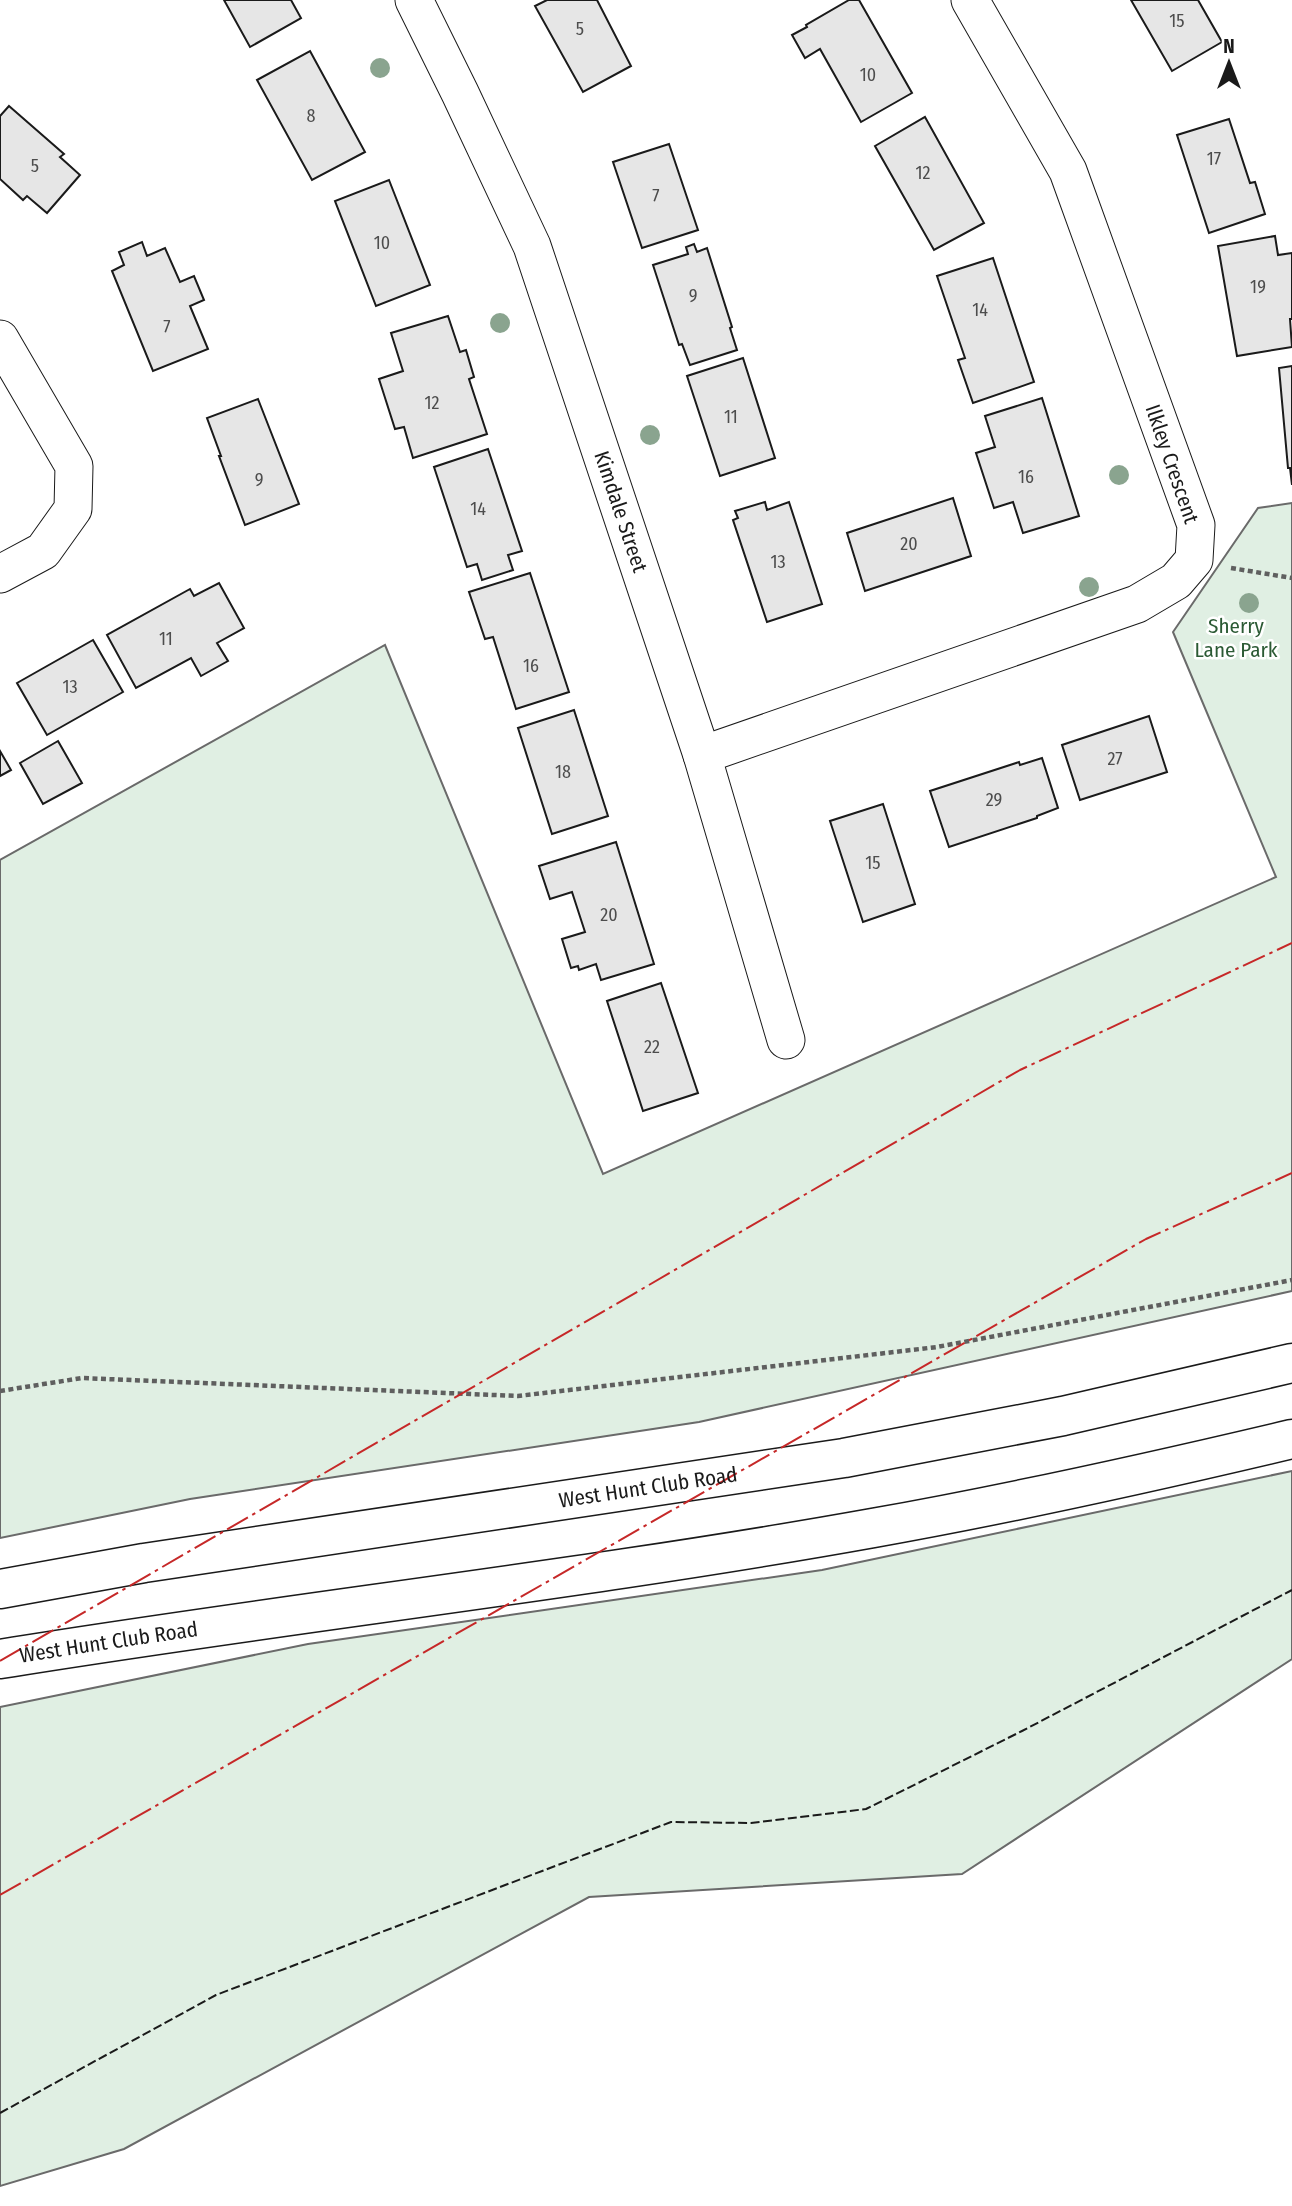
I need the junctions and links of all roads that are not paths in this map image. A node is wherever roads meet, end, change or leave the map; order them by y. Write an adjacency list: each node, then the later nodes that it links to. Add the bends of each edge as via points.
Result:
1 (414, 0): 5 (street, Kimdale Street, via 532,246)
2 (970, 0): 5 (street, Ilkley Crescent, via 1068,171 1196,525 1194,560 1176,581 1137,604)
3 (0, 339): 4 (street, via 74,466 74,509 43,551)
4 (0, 574)
5 (702, 755): 6 (street, Kimdale Street)
6 (786, 1040)
7 (1292, 1363): 9 (main road, West Hunt Club Road, via 1063,1416 845,1458 144,1563)
8 (1292, 1439): 10 (main road, West Hunt Club Road, via 870,1528 615,1570)
9 (0, 1590)
10 (0, 1659)

